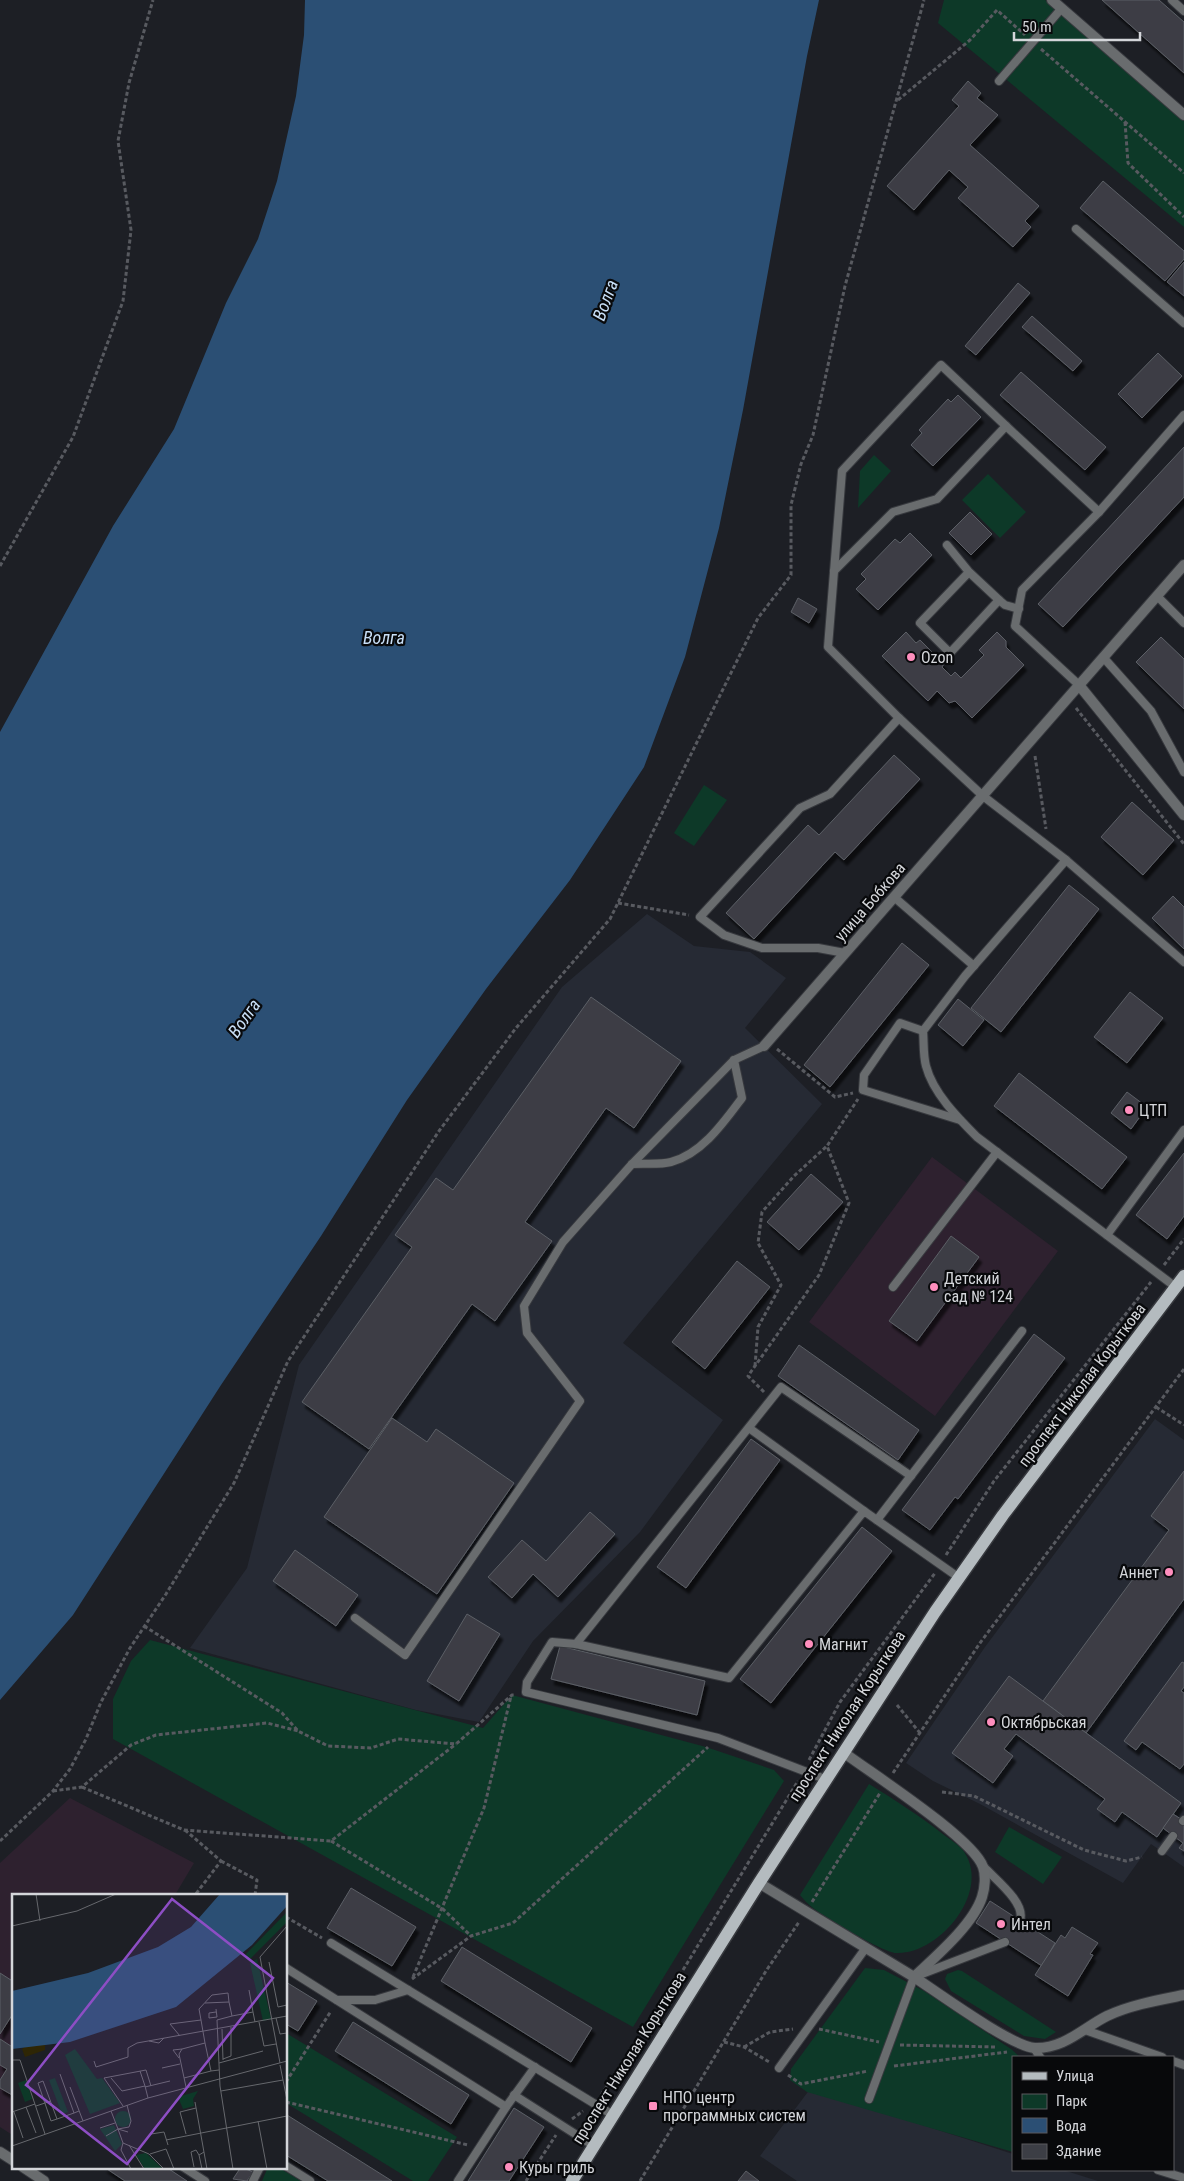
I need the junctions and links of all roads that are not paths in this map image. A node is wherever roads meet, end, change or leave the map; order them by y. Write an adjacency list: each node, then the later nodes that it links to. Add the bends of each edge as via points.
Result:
1 (1052, 0): 3 (street)
2 (1172, 0): 4 (lane)
3 (1062, 9): 5 (lane); 6 (street)
4 (1184, 11)
5 (999, 81)
6 (1184, 115)
7 (1076, 228): 8 (lane)
8 (1184, 323)
9 (1184, 415): 11 (lane)
10 (1006, 426): 11 (lane); 14 (lane, via 937,499 892,512); 14 (lane, via 941,365 842,471)
11 (1100, 512): 18 (lane, via 1022,590)
12 (947, 545): 15 (lane)
13 (1184, 565): 16 (street, улица Бобкова)
14 (834, 571): 22 (lane, via 828,648)
15 (969, 572): 17 (lane); 17 (lane, via 920,623 950,653)
16 (1156, 596): 19 (lane); 20 (street, улица Бобкова)
17 (999, 600): 18 (lane)
18 (1019, 609): 21 (lane, via 1015,626)
19 (1184, 623)
20 (1103, 658): 21 (street, улица Бобкова); 23 (lane, via 1150,711)
21 (1079, 685): 24 (street, улица Бобкова); 25 (street)
22 (899, 718): 24 (lane); 28 (lane, via 830,794 800,808 700,917 724,935 762,948 818,948)
23 (1184, 772)
24 (983, 796): 26 (lane); 27 (street, улица Бобкова)
25 (1184, 815)
26 (1066, 860): 29 (lane); 30 (lane)
27 (894, 897): 28 (street, улица Бобкова); 30 (lane)
28 (846, 953): 32 (street, улица Бобкова)
29 (1184, 962)
30 (974, 966): 31 (lane)
31 (923, 1031): 34 (lane, via 926,1067); 34 (lane, via 900,1023 864,1075 863,1090)
32 (766, 1044): 33 (lane, улица Бобкова)
33 (734, 1060): 37 (lane, улица Бобкова); 37 (lane, via 742,1098 698,1149 671,1162)
34 (960, 1120): 36 (lane)
35 (1184, 1130): 38 (lane)
36 (997, 1152): 38 (lane); 41 (lane)
37 (632, 1164): 48 (lane, улица Бобкова, via 563,1242 524,1306 527,1333 580,1401 405,1655)
38 (1107, 1235): 40 (lane, via 1157,1273)
39 (1184, 1276): 40 (main road, проспект Николая Корыткова)
40 (1180, 1285): 47 (main road, проспект Николая Корыткова)
41 (893, 1287)
42 (1022, 1330): 44 (lane)
43 (749, 1428): 44 (lane, via 781,1387); 45 (lane); 49 (lane)
44 (911, 1476): 46 (lane)
45 (864, 1511): 46 (lane); 49 (lane, via 729,1678)
46 (877, 1520): 47 (lane)
47 (958, 1577): 50 (main road, проспект Николая Корыткова)
48 (355, 1618)
49 (576, 1644): 51 (lane, via 552,1642 527,1682 526,1692 718,1738)
50 (843, 1752): 51 (main road, проспект Николая Корыткова); 54 (street, via 927,1812 963,1842)
51 (826, 1779): 55 (main road, проспект Николая Корыткова)
52 (1173, 1836): 53 (lane)
53 (1162, 1851)
54 (983, 1866): 56 (lane, via 1018,1904 1022,1914); 61 (street, via 982,1898 969,1919)
55 (759, 1883): 59 (street); 73 (main road, проспект Николая Корыткова)
56 (1020, 1920)
57 (1006, 1942): 61 (lane)
58 (331, 1943): 62 (lane)
59 (865, 1949): 61 (street); 69 (lane)
60 (288, 1969): 64 (lane)
61 (914, 1977): 66 (street); 71 (lane)
62 (408, 1990): 64 (lane, via 376,2000); 68 (lane)
63 (1184, 1995): 65 (street, via 1107,2016)
64 (337, 2000): 72 (lane)
65 (1085, 2030): 66 (street, via 1062,2044); 67 (lane)
66 (1037, 2053)
67 (1159, 2056)
68 (535, 2067): 70 (lane); 73 (lane)
69 (779, 2068)
70 (514, 2095): 72 (lane); 74 (lane)
71 (869, 2099)
72 (506, 2107): 87 (lane)
73 (614, 2115): 74 (main road, проспект Николая Корыткова)
74 (594, 2146): 88 (main road, проспект Николая Корыткова)
75 (0, 2152): 76 (street)
76 (12, 2160)
77 (288, 2167): 86 (lane)
78 (27, 2168): 83 (street)
79 (186, 2168): 84 (lane)
80 (260, 2168): 85 (lane)
81 (1161, 2171): 82 (lane)
82 (1184, 2178)
83 (44, 2181)
84 (205, 2181)
85 (253, 2181)
86 (310, 2181)
87 (458, 2181)
88 (572, 2181)

